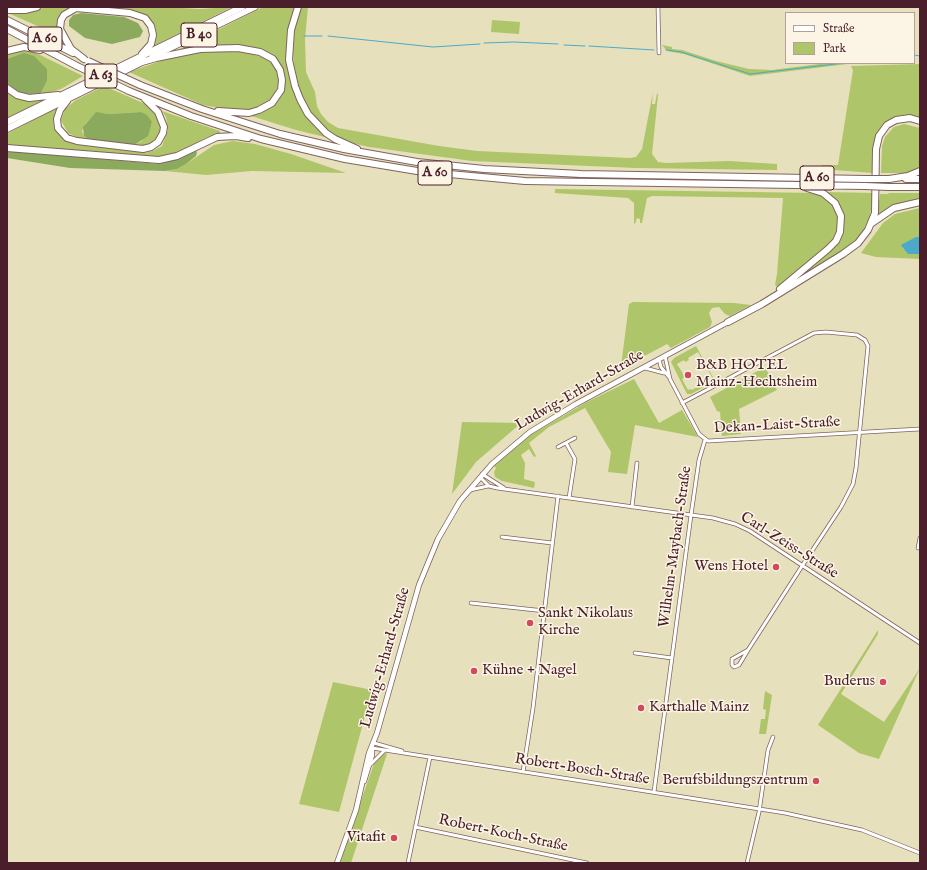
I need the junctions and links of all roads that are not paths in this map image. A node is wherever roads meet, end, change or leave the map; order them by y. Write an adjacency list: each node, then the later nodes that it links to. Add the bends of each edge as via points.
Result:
1 (37, 7): 6 (highway)
2 (242, 7): 13 (highway, A 63)
3 (255, 7): 13 (highway, B 40)
4 (298, 7): 25 (highway, via 291,30 290,60 294,86 304,107 320,127 335,139)
5 (658, 7): 10 (street)
6 (7, 10)
7 (7, 20): 12 (highway, A 60)
8 (7, 29): 11 (highway, A 60)
9 (7, 51): 11 (highway, via 24,47)
10 (660, 52)
11 (50, 53): 17 (highway, A 60, bridge)
12 (86, 60): 13 (highway, via 71,49 60,29 64,15 76,8 130,13 145,18 151,26 153,39); 18 (highway, A 60, bridge, via 140,85)
13 (140, 60): 15 (highway, A 63); 16 (highway, A 63); 18 (highway, via 200,49 238,48 268,55 277,64 282,76 282,86 276,99 268,106 244,113)
14 (7, 88): 15 (highway, via 17,95 29,98)
15 (64, 95): 20 (highway, A 63)
16 (75, 95): 17 (highway, via 62,107 58,115 58,128 62,134 77,141 143,149 158,142 164,127 158,112); 22 (highway, A 63)
17 (139, 95): 23 (highway, A 60, via 215,124)
18 (202, 109): 25 (highway, A 60, via 307,141)
19 (920, 121): 27 (highway, via 900,119 891,122 884,129 877,144)
20 (7, 122)
21 (920, 125): 27 (highway, via 903,122 887,131 880,145)
22 (7, 129)
23 (285, 145): 24 (highway, via 242,137 222,137 207,141 177,156 154,160); 30 (highway, A 60, via 376,165 471,177)
24 (7, 148)
25 (376, 155): 28 (highway, A 60, bridge, via 484,169 644,175)
26 (920, 171): 28 (highway)
27 (877, 173): 33 (highway, via 876,208)
28 (889, 179): 29 (highway, A 60)
29 (920, 179)
30 (800, 185): 31 (highway, A 60, bridge); 34 (highway, via 823,193 835,203 841,216 840,232 828,249)
31 (920, 187)
32 (920, 202): 33 (highway, via 894,208)
33 (871, 225): 34 (highway, via 862,239 843,254)
34 (762, 304): 35 (highway)
35 (728, 322): 36 (main road, Ludwig-Erhard-Straße)
36 (665, 356): 37 (main road, Ludwig-Erhard-Straße); 40 (street, Dekan-Laist-Straße)
37 (659, 359): 38 (main road, Ludwig-Erhard-Straße); 39 (street, Dekan-Laist-Straße)
38 (643, 368): 39 (street); 49 (main road, Ludwig-Erhard-Straße, via 530,432)
39 (665, 373): 40 (street, Dekan-Laist-Straße)
40 (670, 379): 41 (street, Dekan-Laist-Straße)
41 (682, 403): 43 (street, via 814,333 856,335 865,340 868,349); 45 (street, Dekan-Laist-Straße)
42 (920, 429): 43 (street, Dekan-Laist-Straße)
43 (860, 432): 45 (street, Dekan-Laist-Straße, via 732,441); 61 (street, via 855,476 850,490)
44 (575, 438): 46 (street)
45 (705, 440): 56 (street, Wilhelm-Maybach-Straße, via 699,460)
46 (566, 443): 47 (street); 54 (street, via 575,459)
47 (558, 447)
48 (637, 463): 55 (street)
49 (481, 475): 50 (street); 51 (street, Carl-Zeiss-Straße); 52 (main road, Ludwig-Erhard-Straße)
50 (489, 486): 51 (street, Carl-Zeiss-Straße); 52 (street, Carl-Zeiss-Straße, via 477,487)
51 (509, 490): 53 (street, Carl-Zeiss-Straße)
52 (467, 492): 69 (main road, Ludwig-Erhard-Straße, via 443,530 424,570)
53 (558, 496): 54 (street, Carl-Zeiss-Straße); 59 (street)
54 (569, 498): 55 (street, Carl-Zeiss-Straße)
55 (632, 507): 56 (street, Carl-Zeiss-Straße)
56 (691, 515): 61 (street, Carl-Zeiss-Straße, via 722,520 743,527); 67 (street, Wilhelm-Maybach-Straße)
57 (502, 537): 59 (street)
58 (920, 538): 60 (street)
59 (552, 543): 63 (street)
60 (918, 548)
61 (802, 566): 64 (street, Carl-Zeiss-Straße); 65 (street)
62 (471, 603): 63 (street)
63 (545, 611): 75 (street)
64 (920, 643)
65 (748, 650): 65 (street, via 732,659 732,665 737,666)
66 (635, 653): 67 (street)
67 (672, 658): 77 (street, Wilhelm-Maybach-Straße)
68 (773, 738): 78 (street, via 768,750)
69 (374, 743): 70 (main road, Ludwig-Erhard-Straße); 72 (street, Robert-Bosch-Straße)
70 (372, 748): 71 (street, Robert-Bosch-Straße); 74 (main road, Ludwig-Erhard-Straße); 76 (main road, Ludwig-Erhard-Straße)
71 (384, 751): 72 (street, Robert-Bosch-Straße); 74 (street)
72 (403, 752): 73 (street, Robert-Bosch-Straße)
73 (430, 757): 75 (street, Robert-Bosch-Straße); 79 (street)
74 (369, 765): 76 (main road, Ludwig-Erhard-Straße)
75 (523, 772): 77 (street, Robert-Bosch-Straße)
76 (362, 786): 81 (main road, Ludwig-Erhard-Straße)
77 (654, 792): 78 (street, Robert-Bosch-Straße)
78 (759, 809): 80 (street, Robert-Bosch-Straße, via 845,826 882,837); 84 (street)
79 (415, 827): 82 (street); 83 (street, Robert-Koch-Straße)
80 (920, 853)
81 (337, 863)
82 (408, 863)
83 (587, 863)
84 (747, 863)

